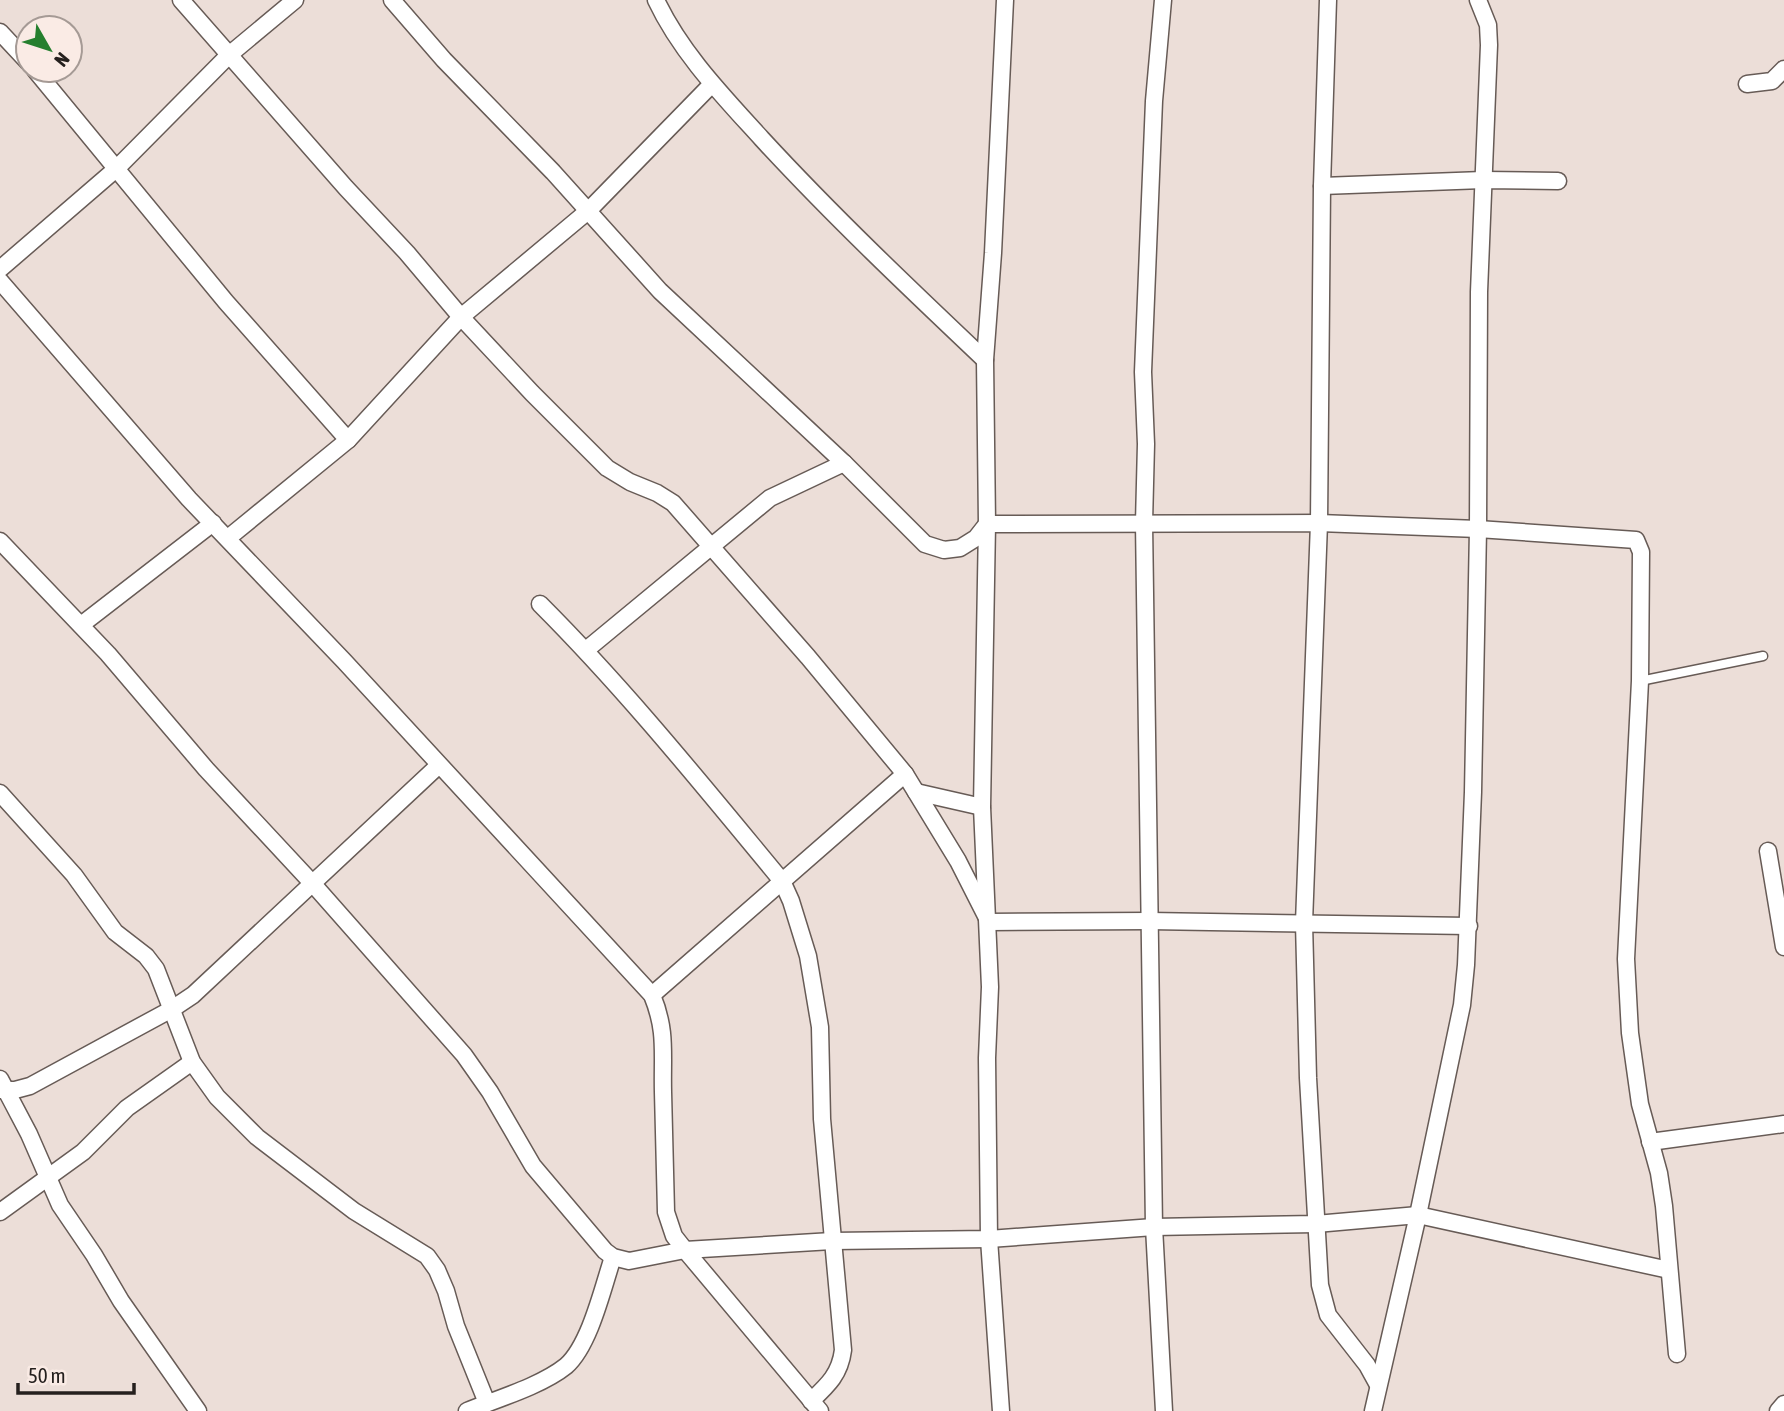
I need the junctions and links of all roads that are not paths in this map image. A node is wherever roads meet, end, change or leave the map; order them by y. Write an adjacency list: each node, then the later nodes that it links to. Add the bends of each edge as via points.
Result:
1 (181, 0): 11 (street)
2 (295, 0): 11 (street)
3 (392, 0): 20 (street)
4 (656, 0): 14 (street)
5 (1005, 0): 24 (street)
6 (1163, 0): 28 (street, via 1154,101 1143,372)
7 (1328, 0): 19 (street)
8 (1478, 0): 17 (street, via 1488,25 1489,45)
9 (0, 32): 10 (street)
10 (14, 47)
11 (229, 55): 16 (street); 23 (street)
12 (1784, 69): 15 (street, via 1772,81)
13 (46, 84): 16 (street)
14 (712, 84): 20 (street); 24 (street, via 816,197)
15 (1747, 84)
16 (116, 169): 21 (street); 25 (street)
17 (1483, 180): 18 (street); 19 (street); 31 (street)
18 (1558, 181)
19 (1322, 186): 29 (street)
20 (588, 211): 23 (street); 26 (street, via 660,291)
21 (0, 269)
22 (0, 281): 27 (street)
23 (461, 317): 25 (street); 34 (street, via 607,468 673,503)
24 (985, 360): 30 (street)
25 (348, 440): 32 (street)
26 (844, 463): 30 (street, via 925,544 944,550 960,548); 34 (street, via 770,498)
27 (213, 523): 32 (street); 36 (street)
28 (1144, 523): 29 (street); 30 (street); 48 (street)
29 (1319, 523): 31 (street); 50 (street)
30 (988, 524): 44 (street)
31 (1478, 529): 39 (street, via 1636,540 1642,552); 51 (street)
32 (228, 538): 40 (street)
33 (0, 541): 36 (street)
34 (710, 547): 37 (street); 41 (street)
35 (540, 604): 37 (street)
36 (81, 625): 47 (street)
37 (586, 650): 46 (street)
38 (1763, 656): 39 (lane)
39 (1640, 681): 58 (street, via 1626,960 1630,1033)
40 (438, 766): 47 (street); 53 (street)
41 (905, 774): 42 (street); 46 (street)
42 (916, 792): 44 (street); 49 (street)
43 (0, 793): 54 (street, via 74,875 115,932 151,963)
44 (982, 807): 49 (street)
45 (1768, 851): 52 (street)
46 (782, 881): 53 (street); 65 (street, via 808,956 820,1027)
47 (313, 884): 54 (street, via 219,973); 67 (street, via 464,1055 533,1166)
48 (1149, 921): 49 (street); 50 (street); 63 (street)
49 (989, 922): 64 (street)
50 (1304, 923): 51 (street); 62 (street)
51 (1469, 926): 61 (street, via 1462,1005)
52 (1784, 947)
53 (652, 995): 66 (street, via 661,1017 664,1045 666,1212 674,1236)
54 (172, 1009): 55 (street); 56 (street, via 30,1086)
55 (192, 1062): 59 (street, via 127,1108 83,1152); 71 (street, via 217,1097 257,1137 354,1211 427,1256 446,1290)
56 (2, 1087): 59 (street)
57 (1784, 1124): 58 (street)
58 (1650, 1142): 68 (street, via 1664,1206)
59 (47, 1176): 60 (street); 74 (street, via 60,1205 121,1301)
60 (0, 1212)
61 (1418, 1215): 62 (street); 68 (street); 70 (street)
62 (1316, 1224): 63 (street); 70 (street, via 1320,1285 1328,1315)
63 (1154, 1227): 64 (street); 77 (street)
64 (989, 1239): 65 (street); 76 (street)
65 (832, 1241): 66 (street); 73 (street, via 843,1350 841,1366)
66 (685, 1250): 67 (street, via 629,1261); 73 (street)
67 (613, 1256): 71 (street, via 583,1341 567,1364)
68 (1669, 1270): 69 (street)
69 (1677, 1354)
70 (1378, 1385): 78 (street)
71 (487, 1403): 75 (street)
72 (1784, 1404): 79 (street)
73 (815, 1406)
74 (198, 1411)
75 (467, 1411)
76 (1001, 1411)
77 (1164, 1411)
78 (1373, 1411)
79 (1778, 1411)

